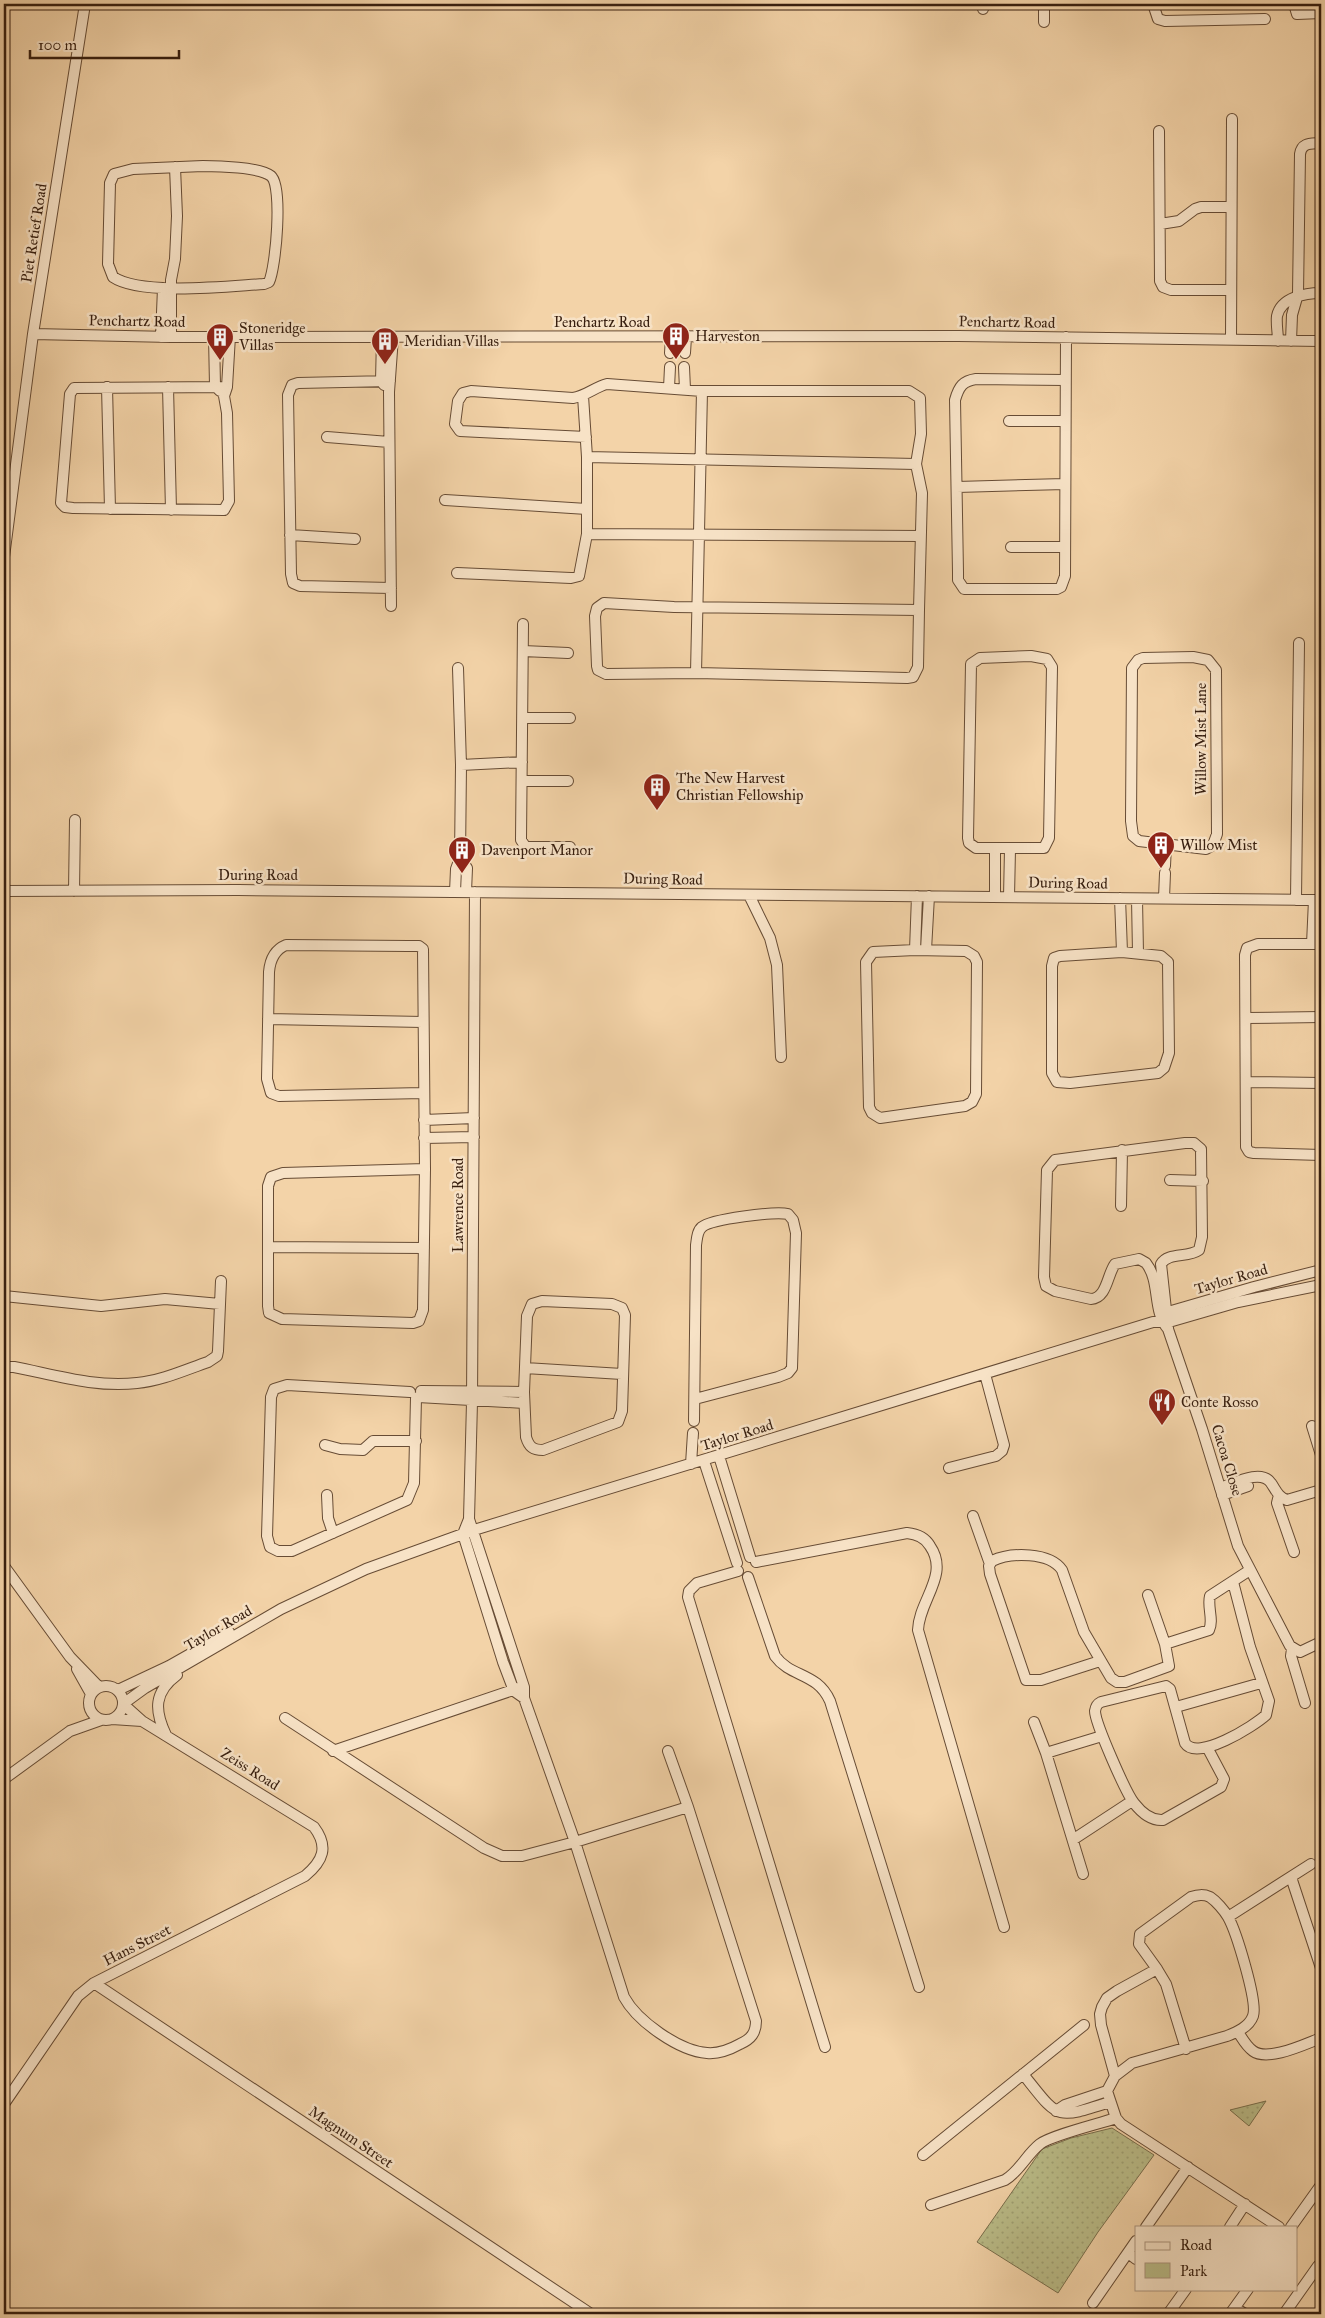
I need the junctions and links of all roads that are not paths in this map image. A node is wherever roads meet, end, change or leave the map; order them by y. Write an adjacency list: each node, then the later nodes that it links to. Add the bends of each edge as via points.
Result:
1 (85, 4): 18 (street, Piet Retief Road)
2 (1044, 4): 7 (street)
3 (1153, 4): 6 (street, via 1158,19 1165,21)
4 (1294, 4): 5 (street, via 1298,14)
5 (1321, 13)
6 (1265, 19)
7 (1044, 22)
8 (1232, 119): 12 (street)
9 (1159, 132): 13 (street)
10 (1321, 143): 17 (street, via 1306,144 1300,154)
11 (175, 167): 14 (street, via 178,216 174,266); 14 (street, via 120,171 114,174 110,183 108,264 113,277 123,282); 14 (street, via 229,167 267,174 274,180 278,212 272,275 267,283)
12 (1230, 207): 13 (street, via 1201,207 1179,221); 15 (street)
13 (1160, 224): 15 (street, via 1160,281 1163,287 1171,290)
14 (168, 285): 21 (street)
15 (1231, 290): 26 (street)
16 (1321, 293): 17 (street)
17 (1298, 294): 27 (street, via 1278,312); 28 (street, via 1292,310)
18 (33, 334): 21 (street, Penchartz Road); 65 (street, Piet Retief Road)
19 (214, 336): 20 (street, Penchartz Road); 21 (street, Penchartz Road); 36 (street)
20 (230, 336): 22 (street, Penchartz Road); 42 (street)
21 (166, 337)
22 (388, 337): 23 (street, Penchartz Road); 35 (street)
23 (671, 337): 24 (street, Penchartz Road); 30 (street)
24 (686, 337): 25 (street, Penchartz Road); 31 (street)
25 (1066, 338): 26 (street, Penchartz Road); 34 (street)
26 (1231, 340): 27 (street, Penchartz Road)
27 (1278, 341): 28 (street, Penchartz Road)
28 (1291, 341): 29 (street, Penchartz Road)
29 (1321, 341)
30 (670, 353)
31 (685, 353)
32 (670, 367): 39 (street)
33 (684, 367): 40 (street)
34 (1065, 380): 45 (street); 53 (street, via 976,379 962,384 956,400)
35 (387, 385): 48 (street); 60 (street, via 298,383 289,389)
36 (215, 386): 38 (street); 42 (street)
37 (107, 387): 38 (street); 55 (street); 55 (street, via 74,388 71,392 61,499 63,505 69,507)
38 (168, 387): 57 (street)
39 (669, 388): 40 (street); 43 (street, via 608,384)
40 (685, 389): 41 (street)
41 (702, 390): 50 (street); 51 (street, via 913,391 920,398 922,420)
42 (226, 391): 57 (street, via 228,504 220,511)
43 (583, 396): 47 (street); 47 (street, via 559,398 468,391 460,395 455,424 463,432)
44 (1009, 421): 45 (street)
45 (1065, 421): 52 (street)
46 (327, 437): 48 (street)
47 (586, 437): 49 (street)
48 (390, 442): 67 (street)
49 (588, 457): 50 (street); 56 (street)
50 (700, 461): 51 (street); 59 (street)
51 (916, 464): 61 (street, via 922,485)
52 (1065, 484): 53 (street); 64 (street)
53 (957, 487): 64 (street, via 958,580 964,589 1057,590 1065,576)
54 (445, 500): 56 (street)
55 (110, 509): 57 (street)
56 (587, 509): 58 (street)
57 (171, 510)
58 (587, 534): 59 (street); 66 (street, via 577,577)
59 (699, 534): 61 (street); 69 (street)
60 (290, 535): 62 (street); 67 (street, via 291,574 296,585)
61 (920, 536): 70 (street)
62 (355, 539)
63 (1011, 547): 64 (street)
64 (1065, 547)
65 (4, 557)
66 (458, 573)
67 (391, 588): 68 (street)
68 (391, 606)
69 (698, 607): 70 (street); 76 (street); 76 (street, via 604,603 597,608 595,616 597,666 602,672)
70 (919, 610): 76 (street, via 918,667 913,677)
71 (523, 624): 73 (street)
72 (1299, 643): 101 (street)
73 (523, 651): 74 (street); 77 (street)
74 (568, 653)
75 (458, 668): 80 (street)
76 (696, 673)
77 (523, 718): 78 (street); 79 (street)
78 (570, 718)
79 (522, 762): 80 (street); 81 (street)
80 (461, 765): 88 (street)
81 (522, 781): 82 (street); 85 (street, via 522,843 529,847)
82 (568, 781)
83 (75, 820): 90 (street)
84 (1166, 845): 84 (street, Willow Mist Lane, via 1139,841 1132,831 1132,668 1143,658 1200,657 1208,660 1216,670 1216,839 1206,849); 100 (street)
85 (570, 847)
86 (995, 848): 87 (street); 87 (street, via 976,848 968,838 969,669 974,660 980,658 1042,657 1052,667 1050,838 1044,848); 96 (street)
87 (1010, 848): 97 (street)
88 (460, 858): 91 (street, via 456,869); 92 (street, Lawrence Road, via 467,868)
89 (4, 891): 90 (street, During Road)
90 (74, 891): 91 (street, During Road)
91 (456, 892): 92 (street, During Road)
92 (471, 892): 93 (street, During Road); 116 (street, Lawrence Road)
93 (749, 895): 94 (street, During Road); 112 (street, via 770,938 776,959)
94 (917, 896): 95 (street, During Road); 104 (street)
95 (929, 896): 96 (street, During Road); 105 (street)
96 (995, 897): 97 (street, During Road)
97 (1009, 897): 98 (street, During Road)
98 (1120, 898): 99 (street, During Road); 106 (street)
99 (1137, 898): 100 (street, During Road); 107 (street)
100 (1164, 898): 101 (street, During Road)
101 (1296, 900): 102 (street, During Road)
102 (1318, 900): 103 (street)
103 (1317, 944): 109 (street, via 1258,944 1247,948)
104 (915, 950): 105 (street); 105 (street, via 873,952 866,962 869,1107 872,1114 880,1118 965,1106 976,1094 977,962 966,951)
105 (926, 950)
106 (1122, 952): 107 (street); 107 (street, via 1054,958 1052,1073 1057,1082 1158,1073 1164,1068 1169,1053 1169,966 1167,959 1161,956)
107 (1138, 953)
108 (1321, 1017): 109 (street)
109 (1246, 1018): 113 (street)
110 (268, 1019): 111 (street); 111 (street, via 270,964 279,948 416,946 424,952); 115 (street, via 268,1085 275,1096)
111 (424, 1022): 115 (street)
112 (781, 1057)
113 (1247, 1082): 114 (street); 121 (street, via 1246,1148 1249,1152)
114 (1321, 1083)
115 (423, 1093): 117 (street)
116 (474, 1118): 117 (street); 118 (street, Lawrence Road)
117 (424, 1120): 119 (street)
118 (474, 1137): 119 (street); 140 (street, Lawrence Road)
119 (424, 1138): 122 (street)
120 (1122, 1150): 124 (street, via 1194,1143 1202,1153); 125 (street); 133 (street, via 1062,1158 1049,1165 1046,1286 1055,1291 1096,1299 1102,1294 1115,1264 1139,1259 1149,1267)
121 (1321, 1155)
122 (424, 1169): 126 (street, via 276,1175 268,1186); 127 (street)
123 (1170, 1180): 124 (street)
124 (1203, 1181): 133 (street, via 1199,1250 1193,1254 1168,1257 1161,1264)
125 (1121, 1206)
126 (268, 1247): 127 (street); 127 (street, via 268,1306 270,1313 277,1318 414,1324 422,1316)
127 (424, 1248)
128 (1321, 1270): 133 (street, Taylor Road, via 1254,1287)
129 (221, 1281): 132 (street)
130 (1321, 1285): 133 (street, Taylor Road)
131 (4, 1296): 132 (street, via 101,1306 165,1299)
132 (220, 1304): 134 (street, via 217,1356 164,1377 114,1384)
133 (1163, 1321): 137 (street, Taylor Road); 154 (street, Cacoa Close)
134 (4, 1367)
135 (525, 1368): 136 (street); 136 (street, via 527,1316 532,1304 542,1301 612,1304 625,1310); 138 (street)
136 (622, 1374): 142 (street, via 622,1411 618,1422 553,1448 536,1450 528,1444)
137 (985, 1374): 149 (street, Taylor Road); 152 (street, via 1004,1444 1002,1451 996,1456)
138 (524, 1392): 140 (street); 142 (street)
139 (416, 1394): 140 (street); 146 (street); 160 (street, via 287,1385 274,1389 271,1397 267,1536 270,1547 287,1552)
140 (472, 1397): 142 (street); 158 (street, Lawrence Road)
141 (695, 1400): 141 (street, via 778,1377 792,1368 796,1233 788,1214 715,1221 698,1232); 143 (street)
142 (524, 1403)
143 (694, 1421)
144 (1312, 1426): 148 (street)
145 (693, 1433): 151 (street)
146 (416, 1441): 147 (street, via 374,1441 363,1450); 160 (street, via 414,1483 407,1500)
147 (325, 1445)
148 (1321, 1455)
149 (719, 1456): 150 (street, Taylor Road); 163 (street)
150 (704, 1460): 151 (street, Taylor Road); 166 (street)
151 (692, 1464): 159 (street, Taylor Road)
152 (949, 1468)
153 (1321, 1490): 156 (street, via 1291,1500)
154 (1221, 1492): 156 (street, via 1251,1478 1264,1477); 167 (street, Cacoa Close, via 1240,1552)
155 (327, 1495): 160 (street, via 327,1516)
156 (1279, 1495): 162 (street, via 1277,1503)
157 (973, 1516): 164 (street)
158 (469, 1519): 159 (street, Lawrence Road); 161 (street, Lawrence Road)
159 (474, 1530): 161 (street, Taylor Road); 178 (street, Lawrence Road)
160 (333, 1533)
161 (463, 1534): 170 (street, Taylor Road); 178 (street, via 503,1662)
162 (1294, 1552)
163 (753, 1560): 166 (street, via 742,1557); 168 (street, via 755,1573); 207 (street, via 907,1534 926,1540 934,1551 937,1576 921,1612 918,1630)
164 (990, 1564): 176 (street, via 997,1558 1014,1556 1041,1557 1058,1564 1084,1632); 176 (street, via 990,1574 1026,1680 1041,1680)
165 (4, 1566): 180 (street)
166 (738, 1567): 168 (street); 215 (street, via 697,1583 688,1591 688,1597)
167 (1250, 1570): 169 (street); 174 (street, Cacoa Close)
168 (748, 1577): 211 (street, via 775,1656 784,1665 822,1687 830,1701)
169 (1233, 1582): 173 (street, via 1210,1596 1209,1630); 177 (street)
170 (332, 1584): 175 (street, Taylor Road, via 281,1608); 179 (street, Taylor Road, via 283,1601 169,1666)
171 (1148, 1595): 173 (street)
172 (1321, 1642): 174 (street, via 1303,1652)
173 (1165, 1644): 176 (street, via 1169,1666 1125,1682 1114,1681)
174 (1292, 1649): 182 (street, Cacoa Close, via 1291,1656)
175 (202, 1656): 181 (street, Taylor Road); 191 (street, via 162,1689 158,1711)
176 (1100, 1661)
177 (1261, 1683): 183 (street); 193 (street, via 1268,1701 1266,1715 1250,1728)
178 (519, 1689): 194 (street); 201 (street)
179 (118, 1690): 180 (street, via 108,1686); 181 (street)
180 (95, 1691): 184 (street)
181 (123, 1704): 187 (street, via 121,1712); 188 (street, Zeiss Road)
182 (1305, 1704)
183 (1176, 1707): 192 (street, via 1166,1686 1101,1702 1095,1711); 193 (street, via 1187,1746)
184 (89, 1708): 186 (street); 190 (street)
185 (285, 1718): 194 (street)
186 (101, 1720): 187 (street); 190 (street)
187 (112, 1720): 188 (street, Zeiss Road)
188 (142, 1721): 191 (street, Zeiss Road)
189 (1034, 1722): 196 (street)
190 (70, 1731): 197 (street)
191 (166, 1735): 202 (street, Zeiss Road, via 314,1827 322,1841)
192 (1102, 1736): 196 (street); 198 (street)
193 (1207, 1747): 198 (street, via 1224,1779 1221,1788 1162,1820 1146,1815)
194 (333, 1751): 201 (street, via 484,1848 502,1856 522,1856)
195 (668, 1751): 199 (street)
196 (1046, 1753): 200 (street)
197 (4, 1778)
198 (1132, 1801): 200 (street)
199 (688, 1807): 201 (street); 201 (street, via 756,2021 752,2037 730,2049 709,2054 694,2051 633,2012 624,1997)
200 (1074, 1839): 204 (street)
201 (575, 1842)
202 (322, 1856): 210 (street, Hans Street, via 305,1876)
203 (1311, 1864): 205 (street)
204 (1083, 1874)
205 (1292, 1877): 206 (street); 208 (street)
206 (1228, 1917): 209 (street, via 1209,1897 1199,1895 1154,1922 1138,1939); 213 (street, via 1255,2002 1253,2017)
207 (1004, 1927)
208 (1321, 1968)
209 (1157, 1969): 216 (street, via 1166,1984); 218 (street, via 1117,1991 1107,1998 1102,2007 1101,2026)
210 (94, 1983): 221 (street, Hans Street, via 78,1996); 239 (street, Magnum Street)
211 (919, 1987)
212 (1084, 2025): 217 (street)
213 (1238, 2032): 214 (street, via 1250,2048 1262,2055); 216 (street)
214 (1321, 2038)
215 (826, 2047)
216 (1186, 2049): 218 (street, via 1132,2063)
217 (1023, 2074): 222 (street); 224 (street)
218 (1114, 2076): 219 (street)
219 (1107, 2091): 220 (street); 222 (street, via 1065,2105)
220 (1110, 2102): 222 (street, via 1072,2113); 223 (street)
221 (4, 2104)
222 (1056, 2112)
223 (1116, 2118): 225 (street); 228 (street, via 1041,2143 1005,2180)
224 (923, 2156)
225 (1188, 2167): 227 (street); 229 (street)
226 (1321, 2185): 232 (street)
227 (1245, 2204): 230 (street); 231 (street)
228 (931, 2205)
229 (1147, 2226)
230 (1231, 2226)
231 (1278, 2226)
232 (1292, 2226)
233 (1132, 2256): 237 (street)
234 (1318, 2266): 242 (street)
235 (1182, 2290): 240 (street)
236 (1247, 2290): 238 (street)
237 (1092, 2303)
238 (1232, 2311): 241 (street)
239 (591, 2314)
240 (1168, 2314)
241 (1245, 2314)
242 (1284, 2314)

